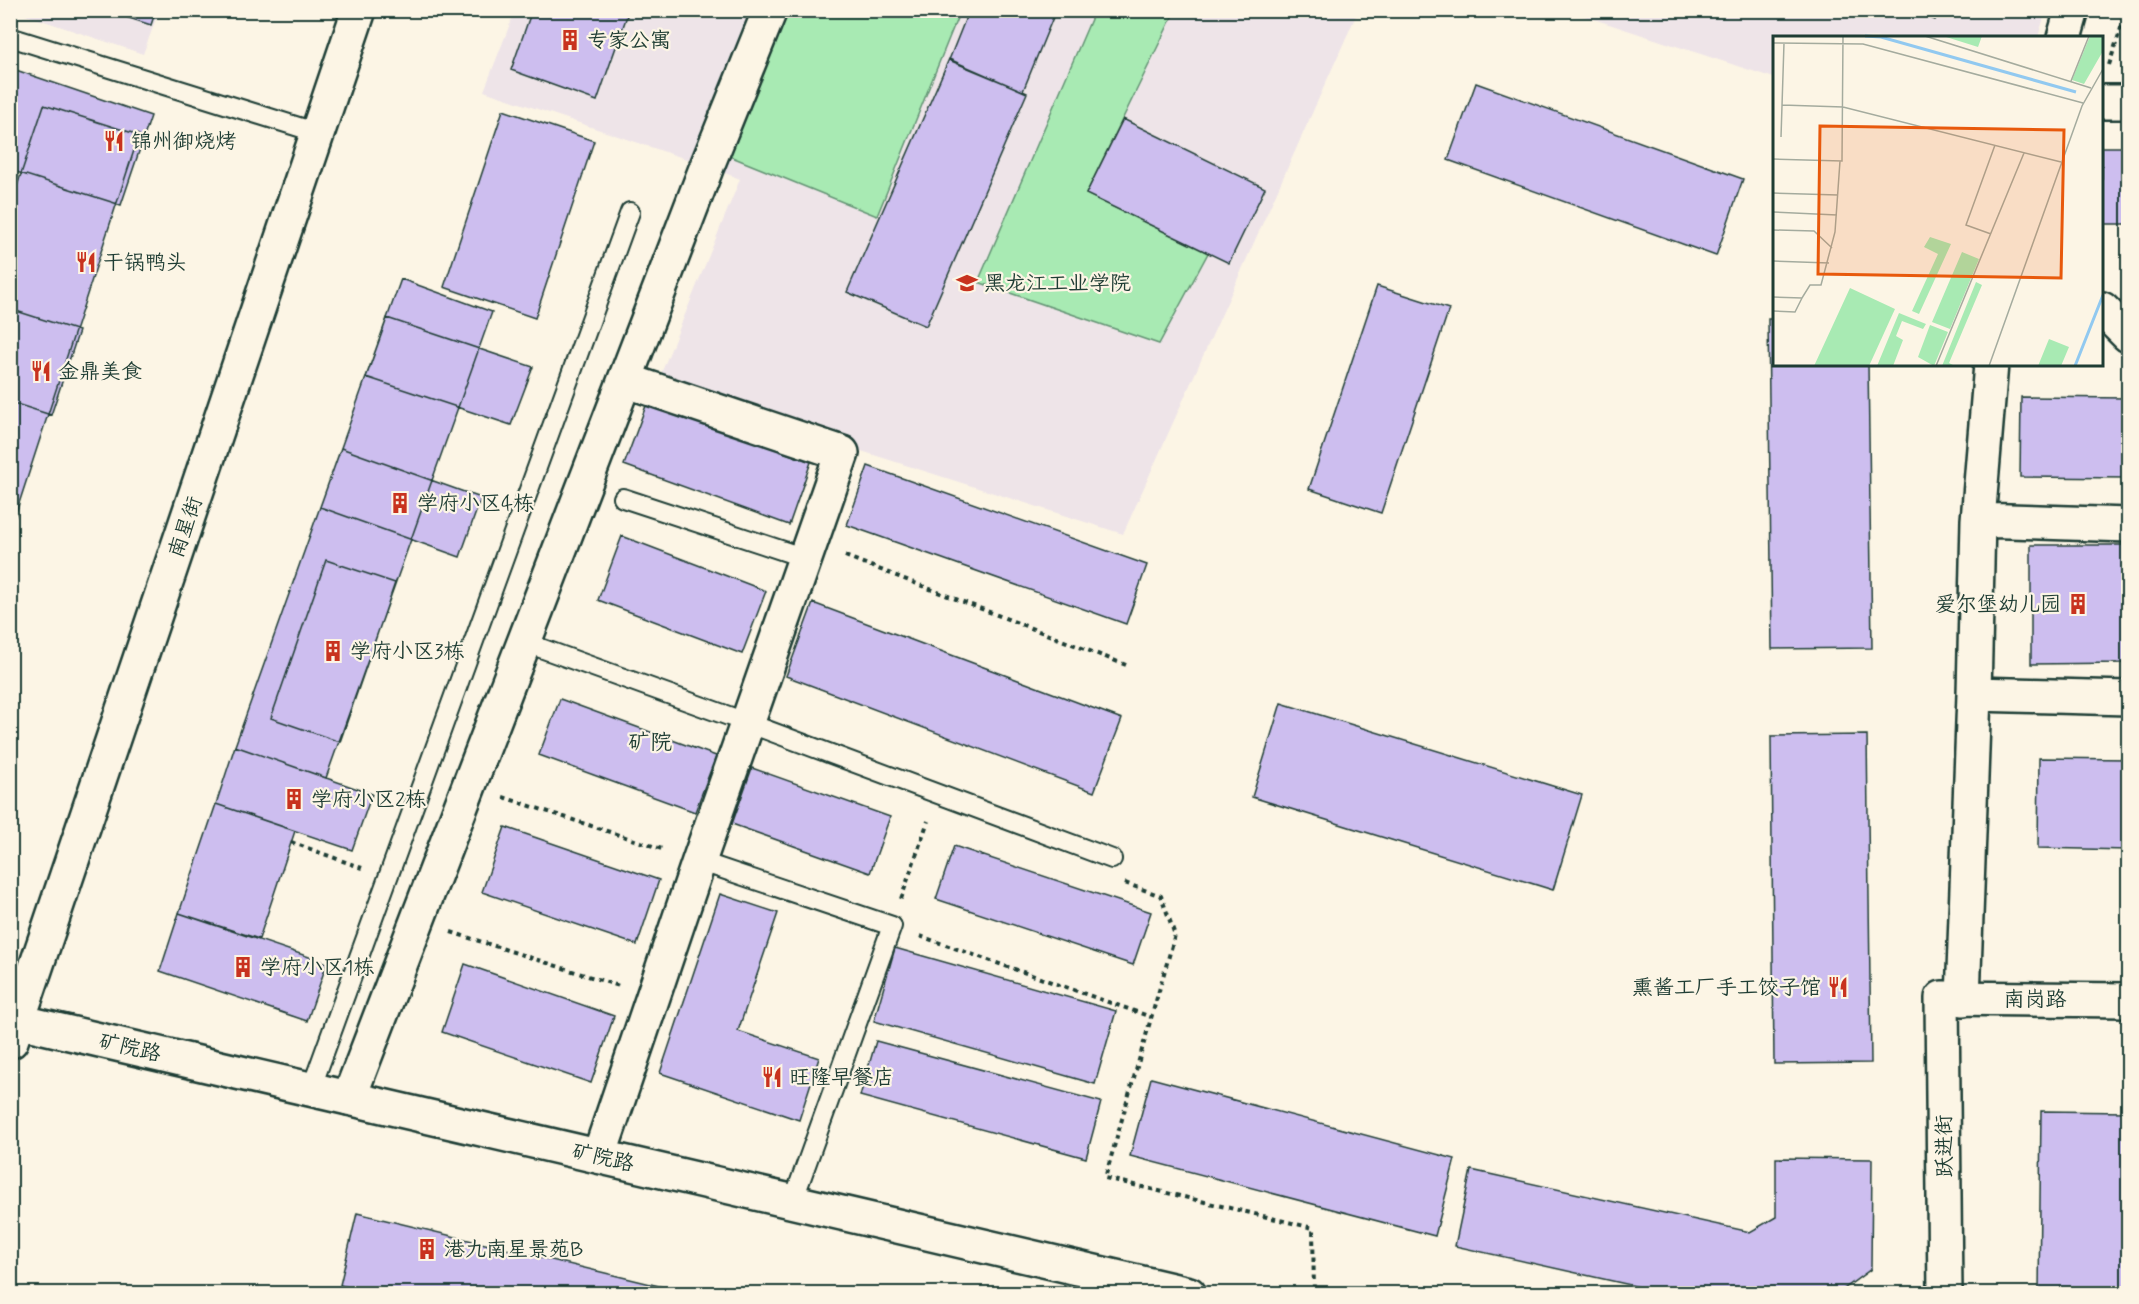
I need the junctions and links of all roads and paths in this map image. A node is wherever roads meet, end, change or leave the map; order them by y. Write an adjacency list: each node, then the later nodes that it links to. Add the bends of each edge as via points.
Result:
1 (359, 10): 9 (street, 南星街)
2 (770, 10): 14 (street)
3 (2072, 10): 5 (street)
4 (2128, 22): 7 (path, via 2123,22)
5 (2065, 36)
6 (10, 38): 9 (lane)
7 (2103, 88): 8 (street)
8 (2128, 102)
9 (318, 133): 37 (street, 南星街)
10 (630, 212): 38 (lane)
11 (2103, 310): 12 (street)
12 (2128, 335)
13 (1991, 366): 16 (street, 跃进街)
14 (625, 380): 18 (street, via 842,453); 19 (street)
15 (623, 498): 18 (lane)
16 (1978, 520): 17 (street); 21 (street, 跃进街)
17 (2128, 525)
18 (808, 550): 20 (path); 23 (street)
19 (524, 642): 23 (lane); 39 (street)
20 (1126, 665)
21 (1974, 694): 22 (street); 34 (street, 跃进街)
22 (2128, 698)
23 (748, 723): 24 (lane); 29 (street)
24 (937, 794): 28 (lane); 31 (path)
25 (518, 802): 27 (path)
26 (291, 842): 30 (path)
27 (665, 850)
28 (1112, 859): 36 (path, via 1118,881 1161,896 1175,935)
29 (699, 861): 31 (lane); 33 (street)
30 (344, 862)
31 (892, 926): 36 (path); 41 (lane)
32 (451, 932): 33 (path)
33 (653, 997): 40 (street)
34 (1952, 998): 35 (street, 南岗路); 44 (street, 跃进街)
35 (2128, 1000)
36 (1151, 1017): 43 (path, via 1105,1178 1313,1228)
37 (13, 1027): 38 (street, 矿院路)
38 (311, 1089): 39 (street, 矿院路)
39 (349, 1098): 40 (street, 矿院路)
40 (599, 1156): 41 (street, 矿院路)
41 (793, 1201): 42 (street, 矿院路)
42 (1189, 1293)
43 (1314, 1293)
44 (1945, 1293)

